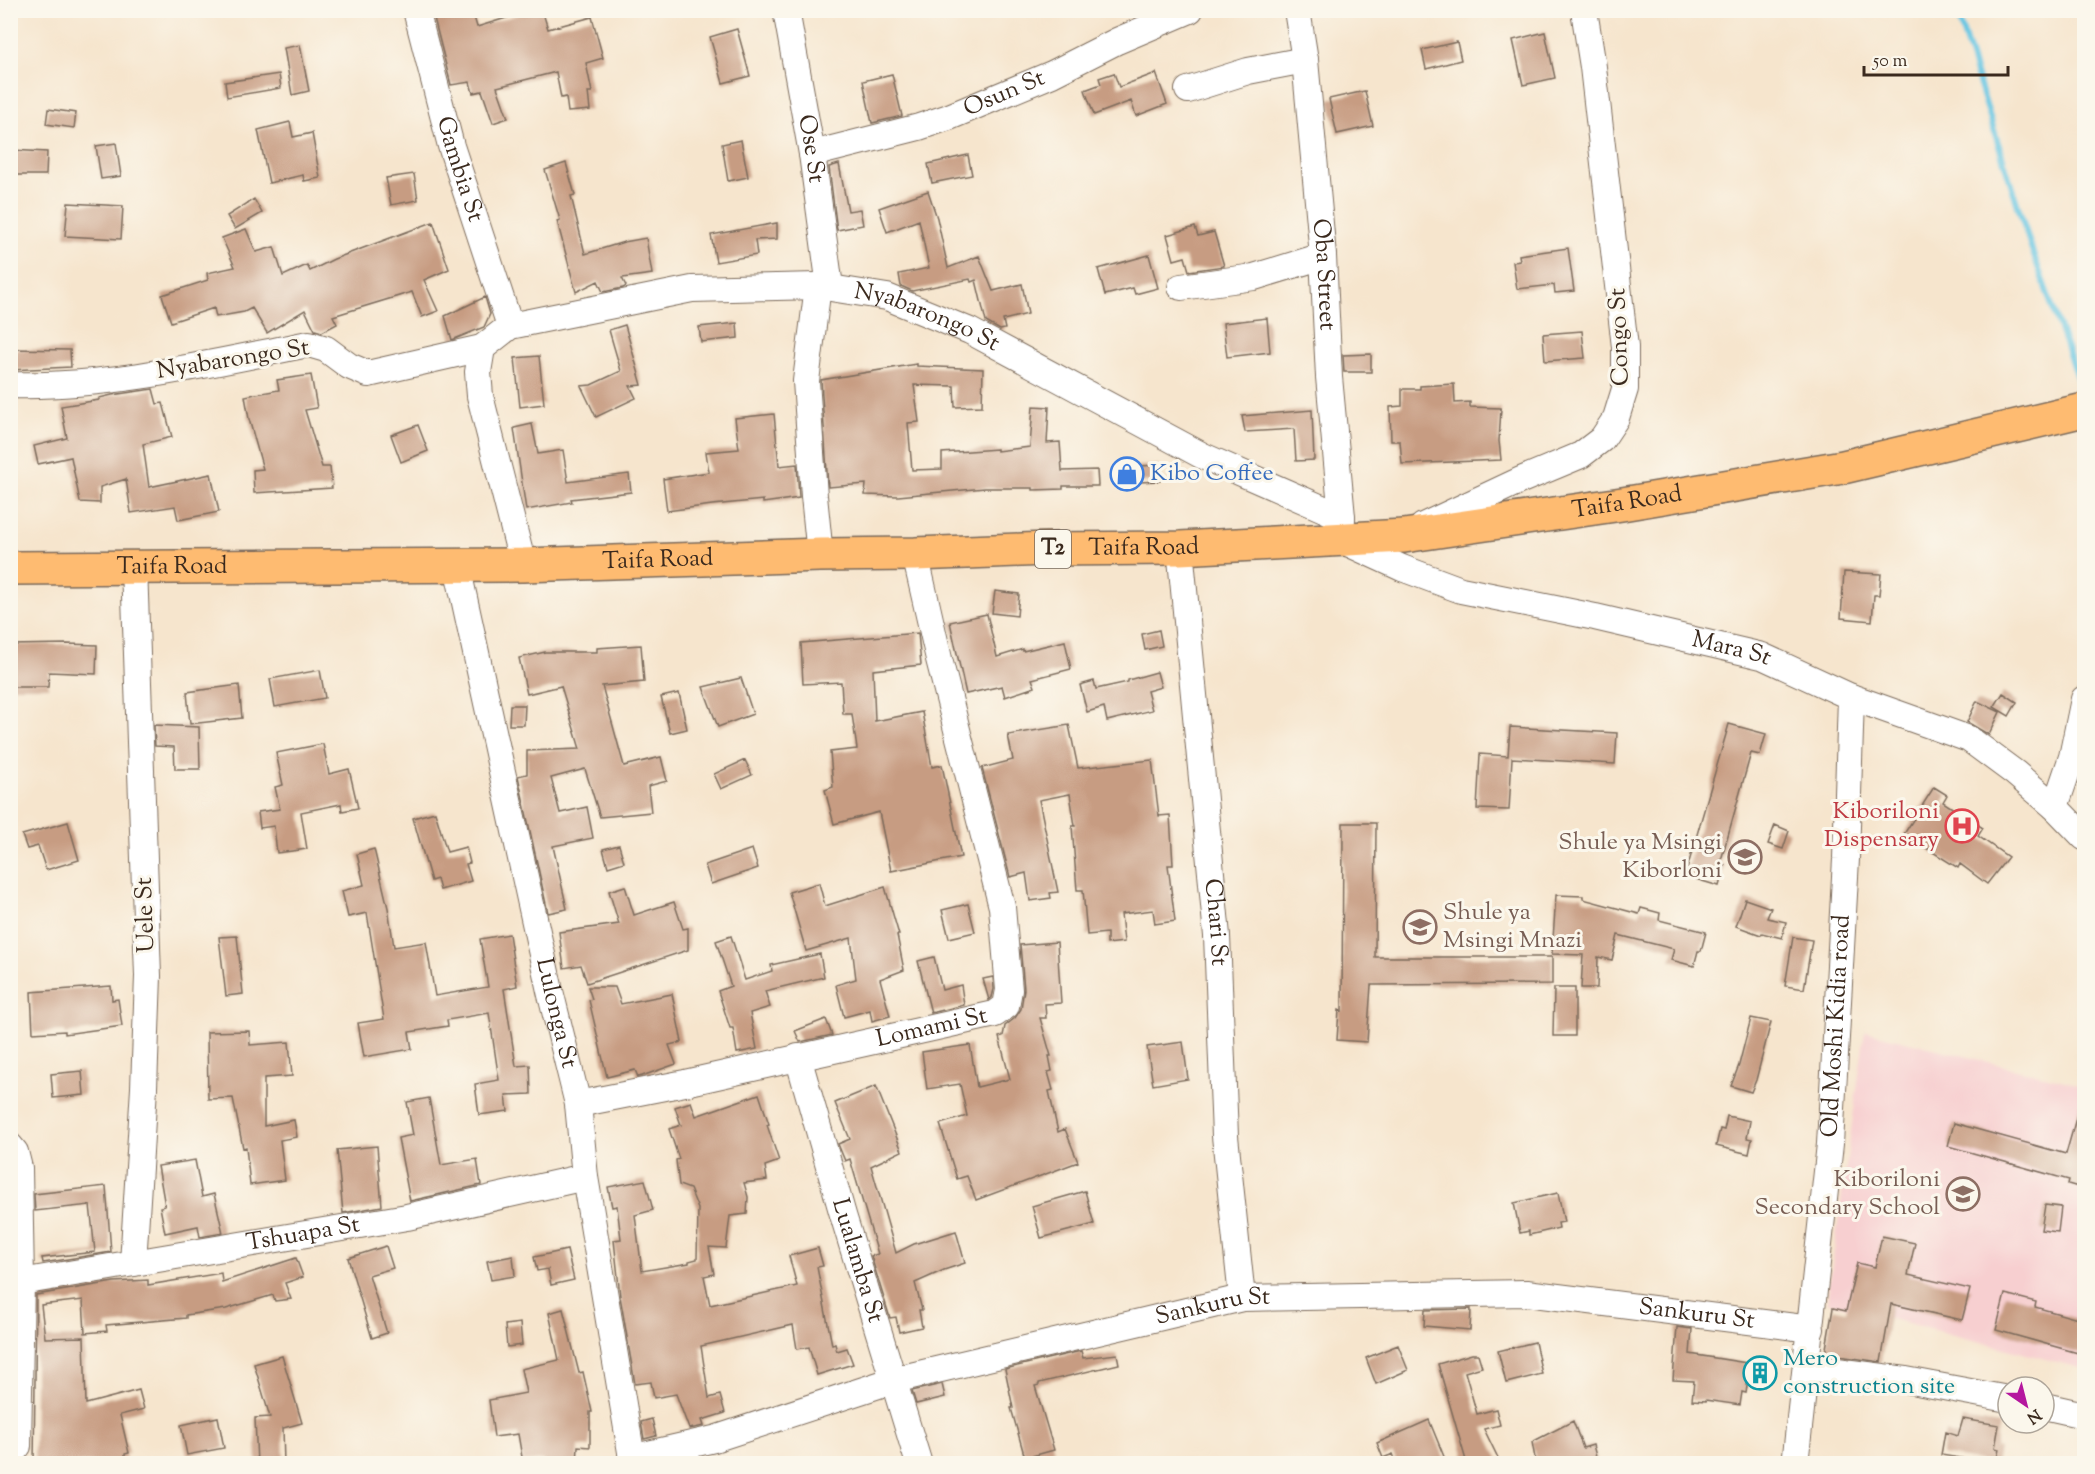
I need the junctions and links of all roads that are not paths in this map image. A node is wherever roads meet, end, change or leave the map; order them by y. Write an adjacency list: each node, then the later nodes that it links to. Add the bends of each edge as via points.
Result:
1 (416, 10): 12 (street, Gambia St, via 451,146)
2 (786, 10): 8 (street, Ose St)
3 (1190, 10): 8 (street, Osun St, via 949,117)
4 (1297, 10): 6 (street, Oba Street)
5 (1584, 10): 17 (street, Congo St, via 1624,346 1625,389 1616,418 1602,439 1581,455)
6 (1305, 60): 7 (street, via 1248,71); 9 (street, Oba Street)
7 (1188, 90)
8 (812, 154): 10 (street, Ose St)
9 (1323, 256): 11 (street, via 1254,277); 16 (street, Oba Street)
10 (824, 286): 12 (street, Nyabarongo St, via 692,289); 16 (street, Nyabarongo St, via 887,297 970,331); 20 (street, Ose St, via 806,381)
11 (1181, 287)
12 (510, 326): 13 (street, Nyabarongo St)
13 (482, 348): 14 (street, Nyabarongo St, via 368,374 326,349 309,344 131,376 50,386); 21 (street, via 480,396)
14 (10, 385)
15 (2085, 410): 17 (highway, Taifa Road / T2, via 1844,467)
16 (1341, 529): 17 (highway, Taifa Road / T2); 18 (highway, Taifa Road / T2); 25 (street, Mara St, via 1402,568 1461,590 1595,616 1762,656)
17 (1404, 536)
18 (1180, 548): 19 (highway, Taifa Road / T2); 35 (street, Chari St, via 1217,936 1225,1136)
19 (915, 554): 20 (highway, Taifa Road / T2); 29 (street, Lomami St, via 1002,907 1009,990 1006,1006 994,1014)
20 (820, 555): 21 (highway, Taifa Road / T2)
21 (523, 565): 23 (highway, Taifa Road / T2)
22 (134, 566): 23 (highway, Taifa Road / T2); 24 (highway, Taifa Road / T2); 33 (street, Uele St, via 148,976)
23 (457, 566): 30 (street, Lulonga St)
24 (10, 568)
25 (1851, 697): 27 (street, Mara St, via 1969,739); 36 (street, Old Moshi Kidia road, via 1838,1027)
26 (2085, 699): 27 (street)
27 (2055, 807): 28 (street, Mara St)
28 (2085, 837)
29 (798, 1057): 30 (street, Lomami St); 38 (street, Lualamba St)
30 (578, 1104): 32 (street, Lulonga St)
31 (10, 1146): 34 (street, via 19,1168)
32 (585, 1177): 33 (street, Tshuapa St, via 408,1217); 43 (street, Lulonga St)
33 (133, 1263): 34 (street, Tshuapa St)
34 (21, 1282): 42 (street, via 18,1446)
35 (1242, 1298): 36 (street, Sankuru St, via 1526,1293); 38 (street, Sankuru St)
36 (1811, 1329): 37 (street, Old Moshi Kidia road)
37 (1806, 1367): 39 (street); 45 (street, Old Moshi Kidia road)
38 (894, 1380): 43 (street, Sankuru St, via 714,1439); 44 (street, Lualamba St)
39 (1996, 1397)
40 (2056, 1409): 41 (street)
41 (2085, 1415)
42 (10, 1455)
43 (632, 1461)
44 (919, 1464)
45 (1795, 1464)

